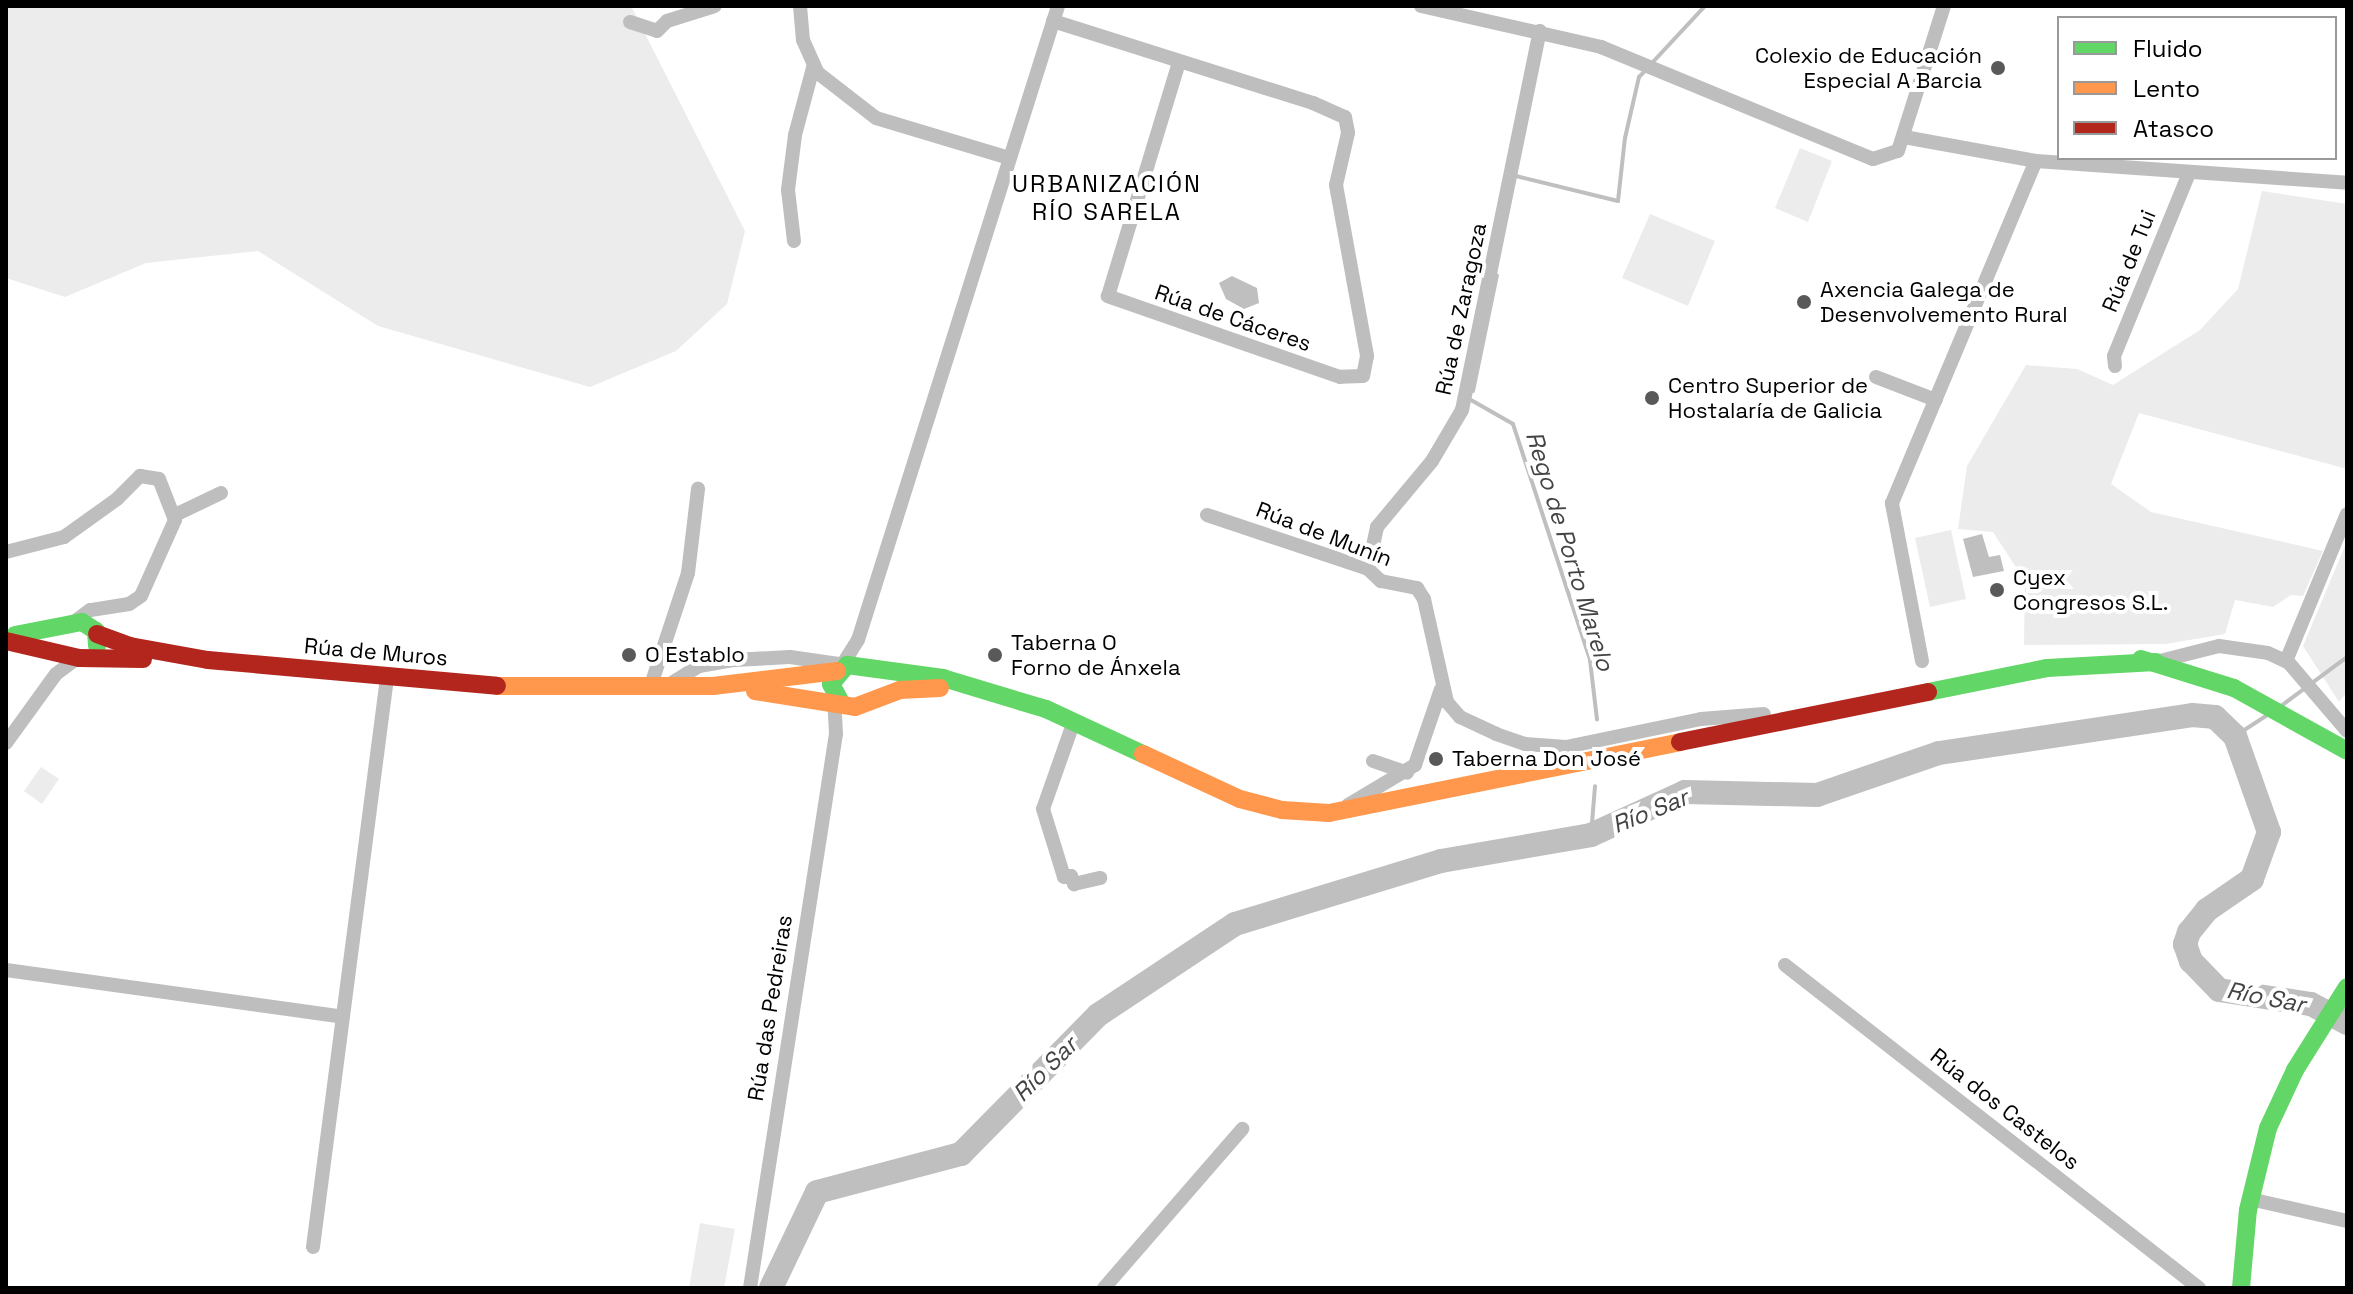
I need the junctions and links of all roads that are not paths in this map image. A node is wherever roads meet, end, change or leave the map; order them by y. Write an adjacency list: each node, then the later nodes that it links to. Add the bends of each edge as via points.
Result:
1 (715, 6): 7 (street, via 667,21 657,31)
2 (800, 6): 10 (street, via 803,40)
3 (1058, 6): 6 (street)
4 (1421, 6): 8 (street)
5 (1944, 6): 11 (street)
6 (1053, 21): 9 (street); 12 (street)
7 (630, 22)
8 (1540, 31): 11 (street, via 1644,64 1873,159 1891,157); 26 (street, Rúa de Zaragoza, via 1462,410 1432,461 1377,527)
9 (1179, 62): 9 (street, Rúa de Cáceres, via 1336,111 1348,123 1336,185 1367,356 1366,371 1358,379 1112,300 1109,285)
10 (814, 64): 12 (street, via 818,73 876,118); 16 (street, via 795,135 788,190)
11 (1904, 137): 13 (street)
12 (1009, 158): 35 (street, via 858,640)
13 (2036, 161): 14 (street); 19 (street)
14 (2189, 173): 15 (street); 17 (street, Rúa de Tui, via 2114,356)
15 (2347, 183)
16 (794, 241)
17 (2115, 366)
18 (1876, 377): 19 (street)
19 (1936, 400): 32 (street, via 1892,503)
20 (698, 489): 38 (street, via 688,573)
21 (221, 493): 23 (street)
22 (2347, 514): 33 (street)
23 (175, 515): 25 (street, via 162,483 147,473 73,532 41,546); 27 (street, via 141,596)
24 (1207, 515): 26 (street, Rúa de Munín)
25 (6, 552)
26 (1368, 569): 39 (street, Rúa de Munín, via 1376,579 1421,592)
27 (122, 606): 28 (street, via 103,619); 30 (street, Rúa de Muros, via 90,610)
28 (96, 632): 30 (main road, Rúa de Muros, via 83,623); 30 (main road, via 96,649); 31 (main road, Rúa de Muros, via 126,645)
29 (6, 638): 30 (main road, Rúa de Muros); 30 (main road, Rúa de Muros)
30 (70, 645): 31 (main road, Rúa de Muros); 47 (street, via 56,674)
31 (208, 660): 36 (main road, Rúa de Muros)
32 (1922, 661)
33 (2286, 661): 34 (street, via 2230,645); 45 (street)
34 (2156, 662): 43 (main road, via 2102,654 2043,656); 49 (main road, via 2242,693); 53 (main road, via 2047,668)
35 (856, 667): 37 (main road); 38 (street, via 790,657 734,660 699,666); 40 (main road); 41 (main road); 42 (main road, via 874,686)
36 (387, 678): 38 (main road, Rúa de Muros, via 539,689); 59 (street)
37 (713, 686): 38 (main road, Rúa de Muros); 41 (main road)
38 (658, 687)
39 (1441, 689): 48 (street, Rúa de Munín, via 1460,717); 52 (street, Rúa de Munín, via 1419,760)
40 (993, 691): 42 (main road, via 911,688); 44 (main road)
41 (834, 702): 42 (main road); 46 (street, Rúa das Pedreiras)
42 (864, 703): 46 (street)
43 (1764, 714): 48 (street, via 1701,719 1572,746); 51 (main road)
44 (1074, 721): 54 (main road, via 1240,799 1282,810); 55 (street, via 1043,809 1064,877 1071,876 1074,884)
45 (2347, 731)
46 (836, 734): 64 (street, Rúa das Pedreiras)
47 (6, 743)
48 (1525, 744): 51 (street, via 1541,756)
49 (2347, 749)
50 (1373, 761): 52 (street)
51 (1538, 768): 53 (main road)
52 (1407, 773): 54 (street)
53 (1492, 782): 54 (main road)
54 (1335, 813)
55 (1100, 878)
56 (1785, 965): 66 (street, Rúa dos Castelos)
57 (6, 970): 59 (street)
58 (2347, 987): 61 (main road, via 2273,1115)
59 (343, 1017): 63 (street)
60 (1242, 1129): 65 (street)
61 (2250, 1199): 62 (street); 67 (main road)
62 (2347, 1221)
63 (313, 1247)
64 (750, 1288)
65 (1104, 1288)
66 (2199, 1288)
67 (2241, 1288)

